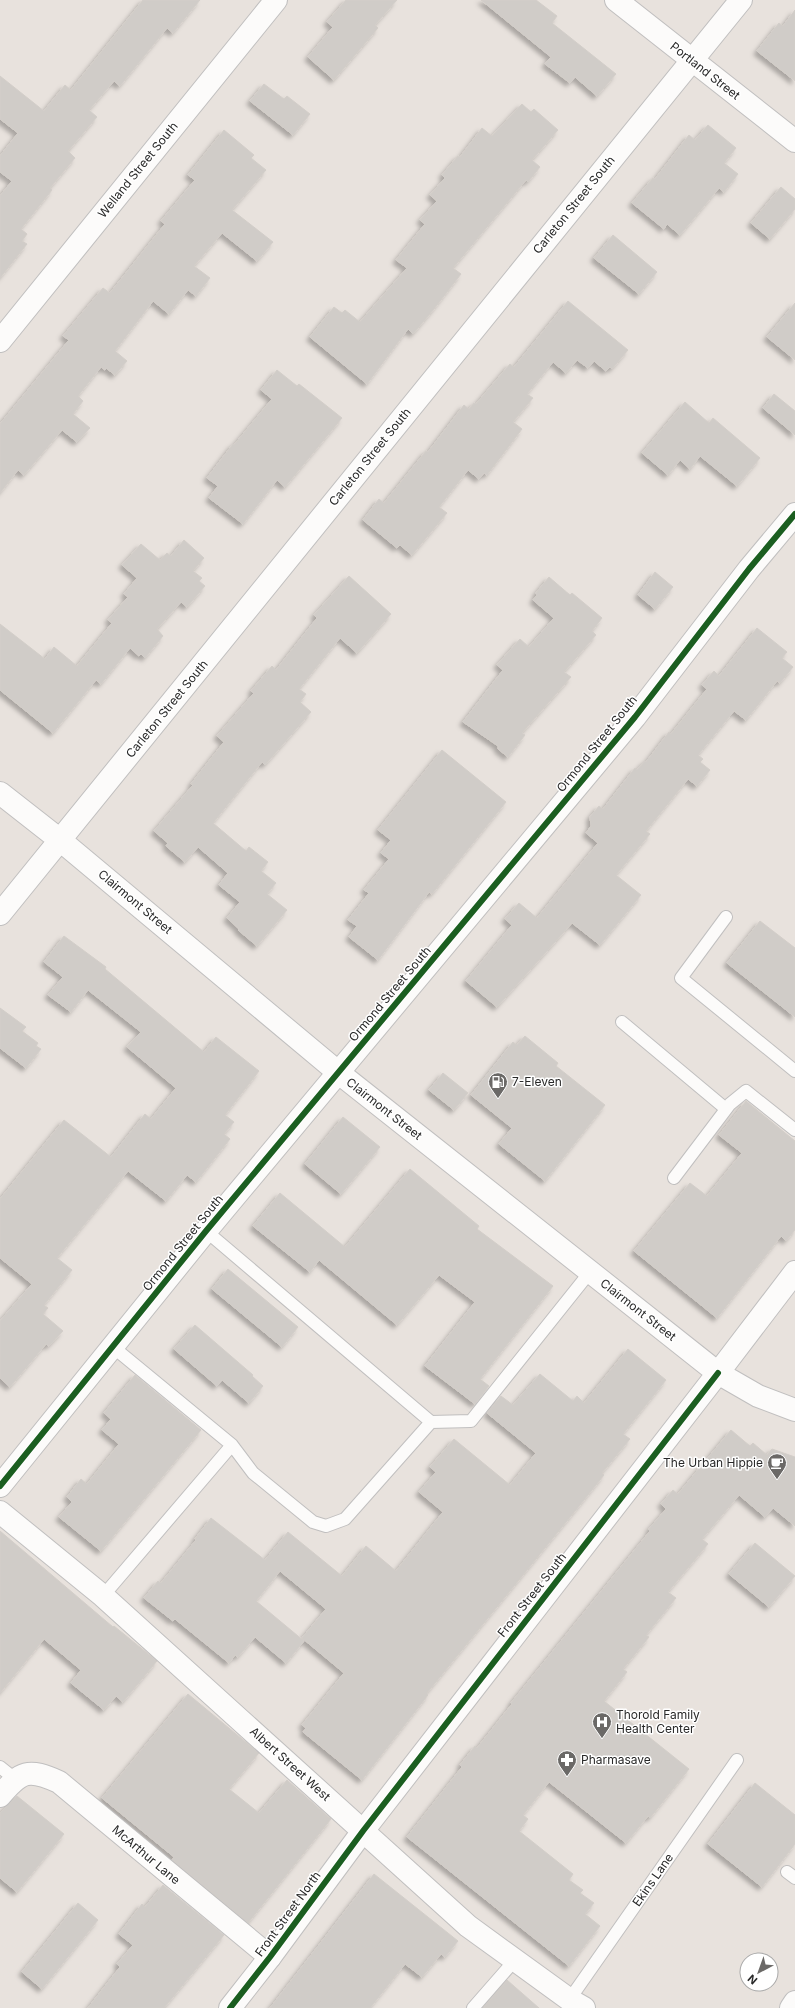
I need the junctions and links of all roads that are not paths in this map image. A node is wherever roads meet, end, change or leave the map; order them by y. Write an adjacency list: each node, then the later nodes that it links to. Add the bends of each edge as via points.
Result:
1 (276, 0): 6 (street, Welland Street South)
2 (616, 0): 4 (street, Portland Street)
3 (741, 0): 4 (street, Carleton Street South)
4 (691, 60): 5 (street, Portland Street); 9 (street, Carleton Street South)
5 (795, 141)
6 (0, 341)
7 (795, 514): 14 (street, Ormond Street South, via 749,569 635,717)
8 (0, 793): 9 (street, Clairmont Street)
9 (60, 840): 10 (street, Carleton Street South); 14 (street, Clairmont Street)
10 (0, 914)
11 (726, 917): 13 (lane, via 681,978)
12 (622, 1022): 15 (lane)
13 (795, 1071)
14 (339, 1073): 18 (street, Ormond Street South); 19 (street, Clairmont Street)
15 (726, 1109): 16 (lane, via 746,1091); 17 (lane)
16 (795, 1130)
17 (674, 1178)
18 (206, 1231): 21 (street, Ormond Street South); 24 (lane)
19 (590, 1272): 22 (street, Clairmont Street); 24 (lane, via 471,1421)
20 (795, 1272): 22 (street, Front Street South)
21 (113, 1347): 25 (lane); 26 (street, Ormond Street South)
22 (718, 1372): 23 (street, Clairmont Street, via 758,1396); 32 (street, Front Street South)
23 (795, 1410)
24 (431, 1422): 25 (lane, via 345,1520 326,1526 313,1522 253,1473)
25 (232, 1445): 28 (lane)
26 (0, 1486)
27 (0, 1512): 28 (street, Albert Street West)
28 (103, 1596): 32 (street, Albert Street West)
29 (737, 1760): 36 (lane, Ekins Lane)
30 (7, 1773): 31 (street); 33 (street, McArthur Lane, via 43,1775 58,1782)
31 (0, 1796)
32 (363, 1831): 33 (street, Front Street North); 34 (street, Albert Street West, via 468,1926)
33 (270, 1957): 37 (street, Front Street North)
34 (515, 1960): 36 (street, Albert Street West); 38 (lane)
35 (795, 2002): 39 (street)
36 (573, 2005)
37 (230, 2008)
38 (473, 2008)
39 (791, 2008)

